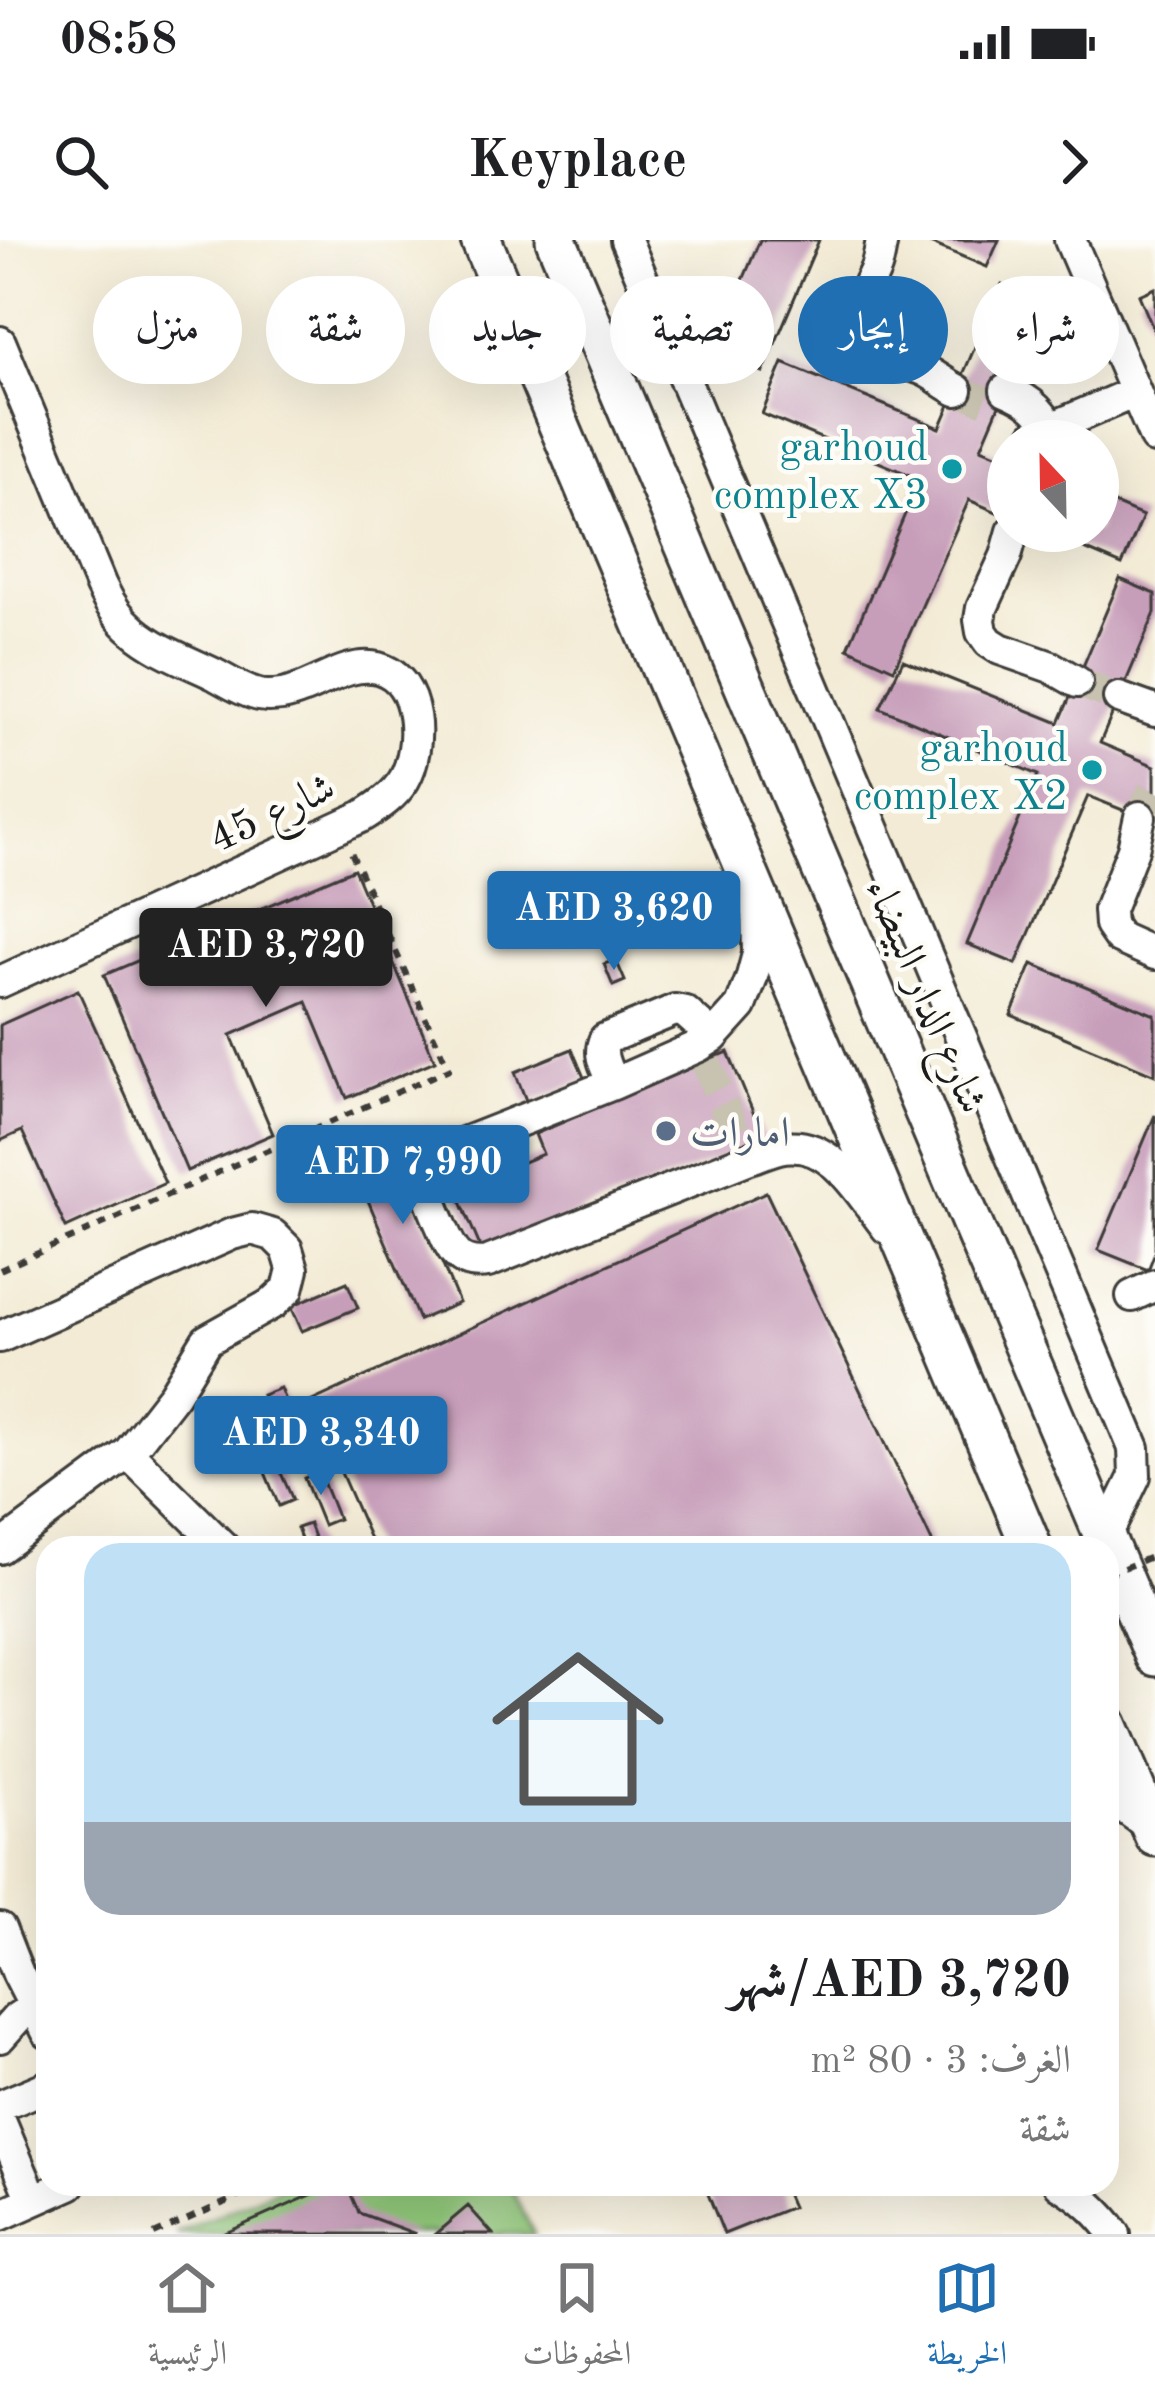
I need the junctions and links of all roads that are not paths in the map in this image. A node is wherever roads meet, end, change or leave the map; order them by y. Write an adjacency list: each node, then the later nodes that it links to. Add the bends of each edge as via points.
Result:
1 (481, 240): 18 (main road)
2 (556, 240): 28 (main road, شارع الدار البيضاء)
3 (626, 240): 29 (street, via 1134,1448 1135,1476)
4 (1074, 241): 8 (street)
5 (886, 248): 7 (street, via 860,304 858,330 875,351)
6 (0, 341): 20 (street, شارع 45, via 100,586 131,629 254,694 287,694 350,670 381,669 407,695 416,738 402,784 385,802)
7 (960, 382)
8 (1135, 392): 11 (street); 12 (street)
9 (1002, 398): 10 (street, via 1033,404)
10 (1038, 420)
11 (1077, 420)
12 (1155, 438)
13 (1006, 552): 14 (street, via 982,608 982,632 1000,649)
14 (1070, 673)
15 (1155, 697): 16 (street, via 1122,691)
16 (1155, 711)
17 (1147, 820): 19 (street, via 1109,910 1119,938)
18 (757, 894): 21 (street, via 751,980 741,1006); 23 (main road)
19 (1155, 955)
20 (0, 982)
21 (706, 1048): 22 (street); 22 (street, via 693,1018 675,1010 605,1040 600,1048)
22 (613, 1084): 23 (street, via 438,1157 427,1189 452,1252 488,1262 744,1154 803,1147 837,1165)
23 (909, 1255): 27 (main road)
24 (0, 1337): 25 (street, via 232,1234 273,1235 293,1269 288,1289 207,1340)
25 (128, 1453): 26 (street); 30 (street)
26 (212, 1536)
27 (1027, 1536)
28 (1097, 1536)
29 (1114, 1536)
30 (0, 1548)
31 (1119, 1576): 32 (main road, شارع الدار البيضاء)
32 (1146, 1615): 33 (main road, شارع الدار البيضاء)
33 (1155, 1656)
34 (1119, 1752): 36 (main road)
35 (1119, 1804): 36 (street)
36 (1153, 1831)
37 (0, 1928): 38 (street)
38 (36, 2009)
39 (36, 2020): 40 (street, via 17,2018)
40 (0, 2037)
41 (36, 2091): 42 (street)
42 (0, 2106)
43 (0, 2121): 46 (street)
44 (42, 2196): 46 (street)
45 (1078, 2196): 48 (street)
46 (33, 2200): 47 (street)
47 (0, 2215)
48 (1115, 2234)

